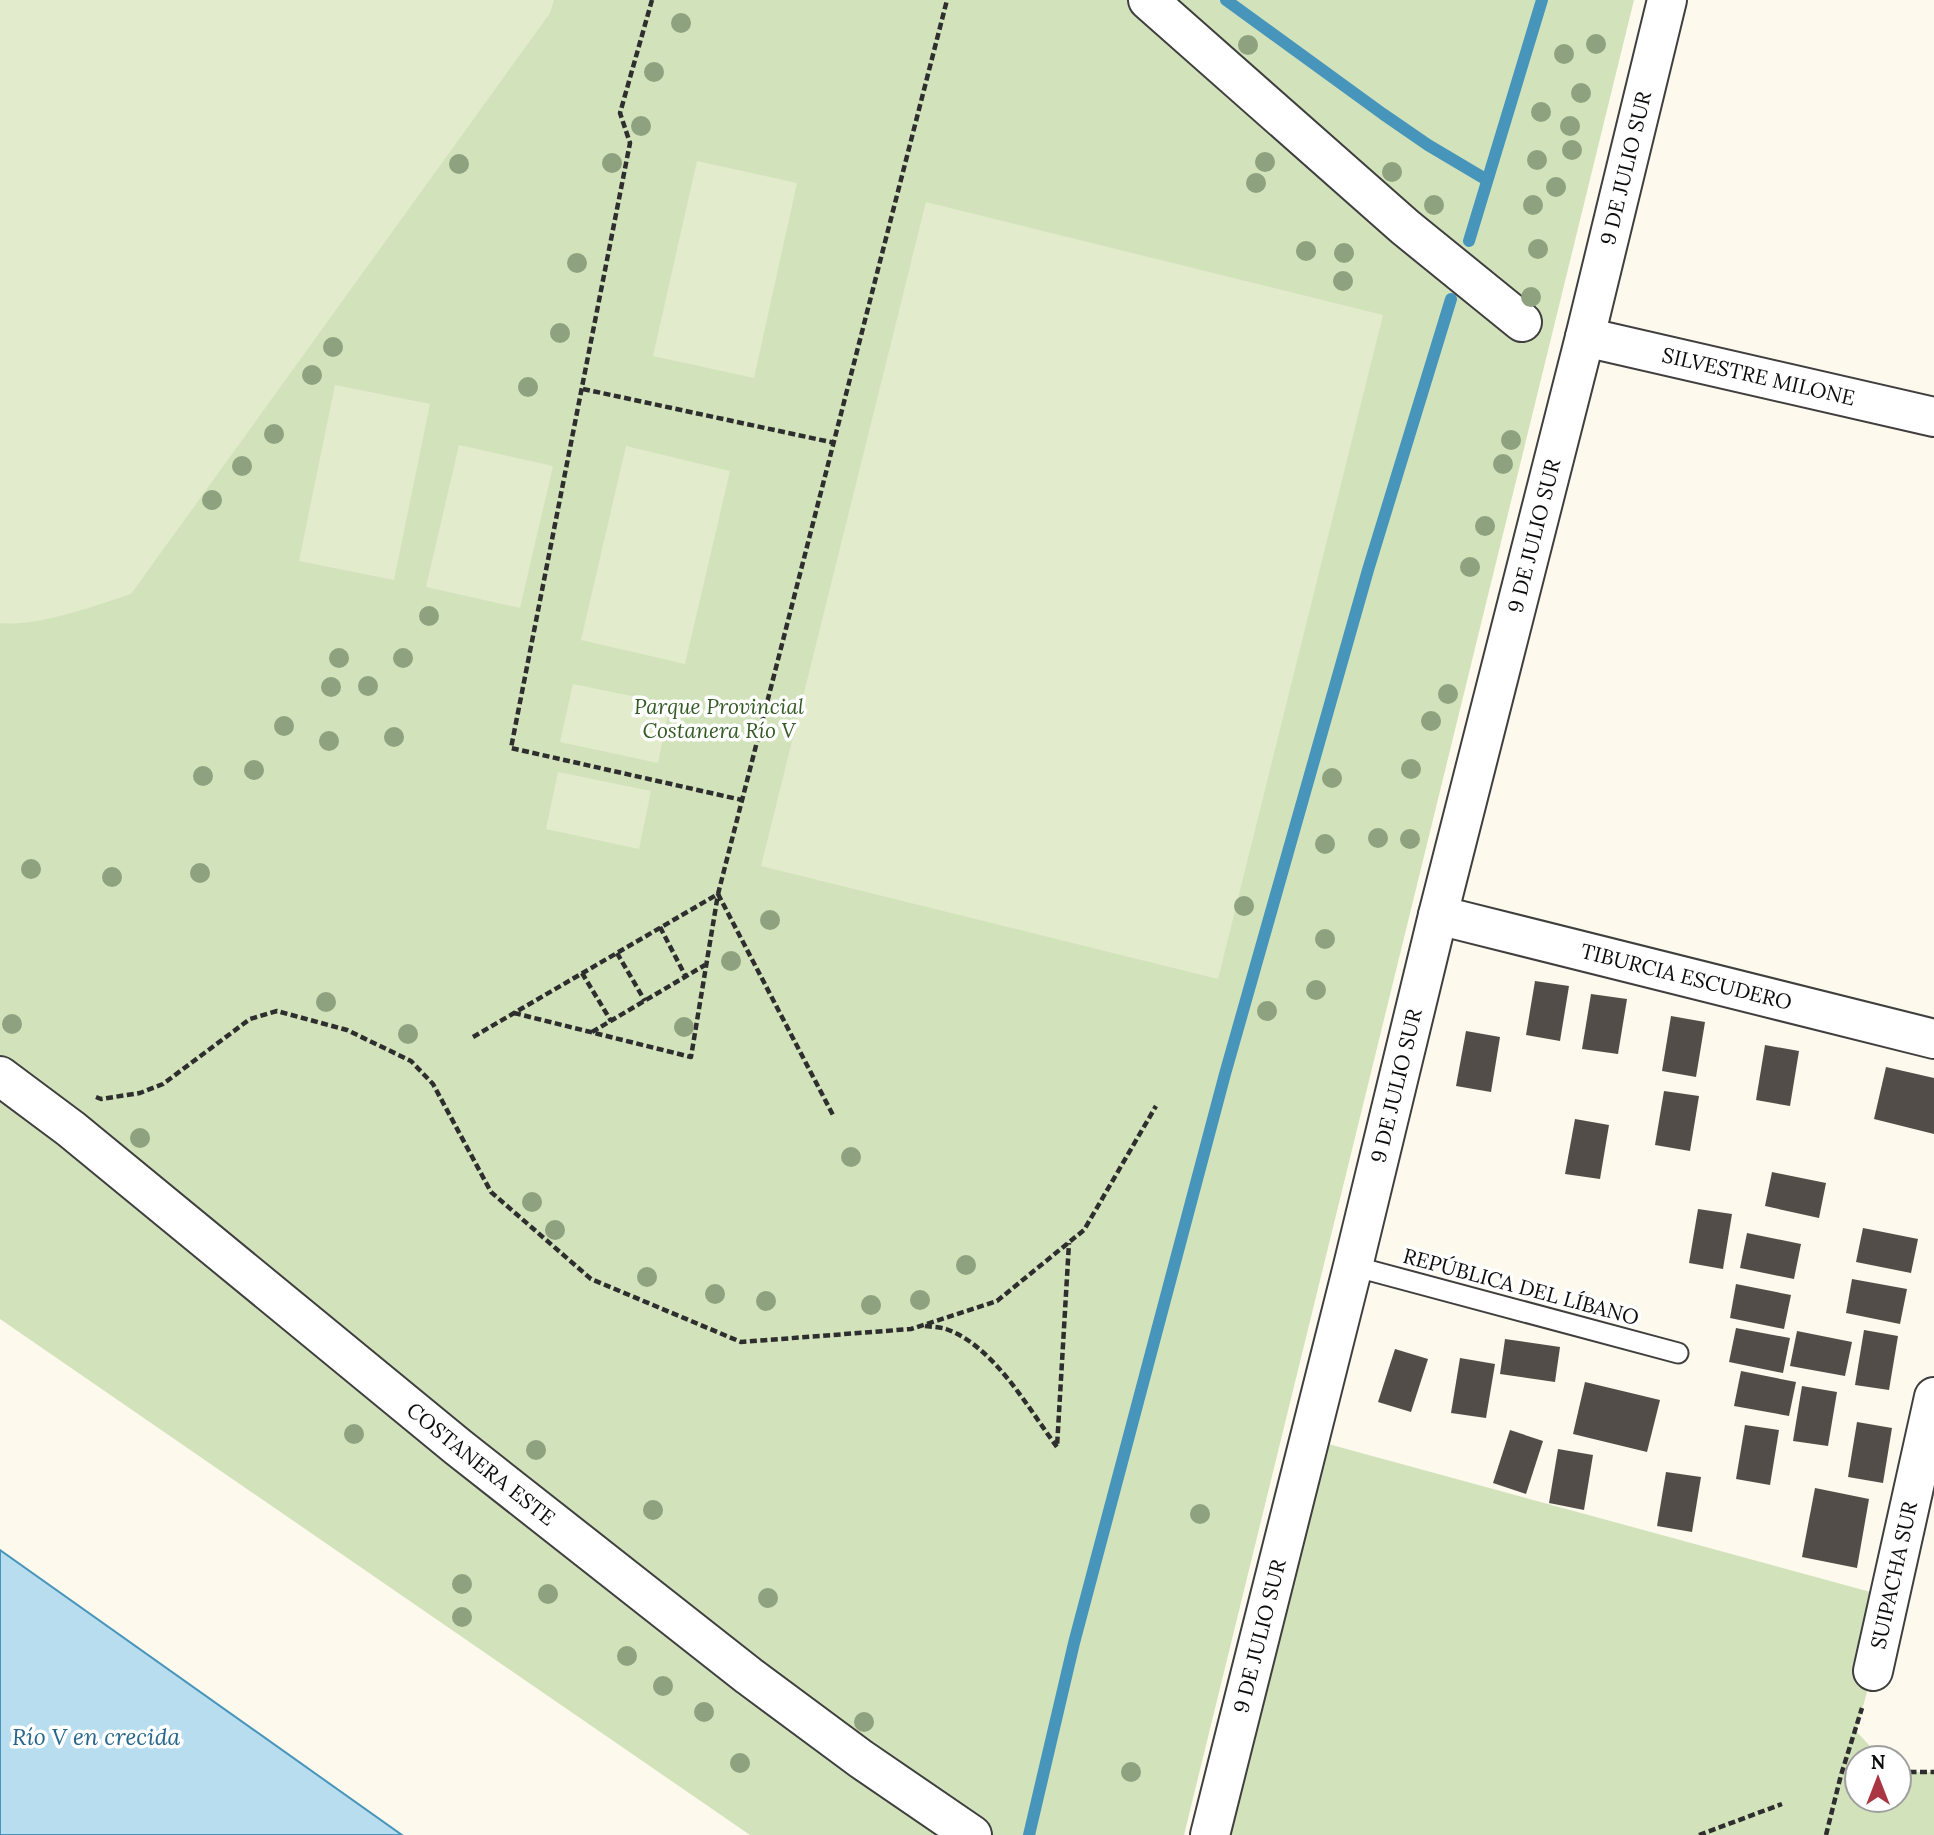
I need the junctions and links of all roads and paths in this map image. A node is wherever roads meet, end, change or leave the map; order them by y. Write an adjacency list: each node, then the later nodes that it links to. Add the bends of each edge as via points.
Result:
1 (652, 0): 7 (path, via 620,113 630,143)
2 (947, 0): 9 (path)
3 (1148, 0): 5 (street, via 1405,227)
4 (1667, 0): 6 (street, 9 DE JULIO SUR)
5 (1522, 322)
6 (1585, 337): 8 (street, SILVESTRE MILONE); 12 (street, 9 DE JULIO SUR)
7 (583, 389): 9 (path); 10 (path, via 511,748)
8 (1934, 417)
9 (835, 443): 10 (path)
10 (743, 800): 11 (path)
11 (718, 894): 13 (path); 15 (path); 27 (path)
12 (1437, 915): 23 (street, TIBURCIA ESCUDERO); 29 (street, 9 DE JULIO SUR)
13 (660, 927): 14 (path); 17 (path)
14 (617, 953): 16 (path); 18 (path)
15 (706, 965): 17 (path); 21 (path, via 691,1057)
16 (582, 973): 19 (path); 20 (path)
17 (686, 977): 18 (path)
18 (645, 1001): 20 (path)
19 (514, 1013): 21 (path); 22 (path)
20 (611, 1021): 21 (path)
21 (591, 1032)
22 (473, 1037)
23 (1934, 1040)
24 (0, 1076): 37 (street, COSTANERA ESTE, via 749,1676)
25 (90, 1094): 30 (path, via 101,1099 163,1084 250,1019 277,1010 347,1030 411,1061 433,1084 491,1192 591,1279 741,1342)
26 (1156, 1106): 28 (path, via 1084,1230)
27 (834, 1117)
28 (1070, 1242): 30 (path, via 997,1301); 30 (path, via 1057,1447 995,1362 969,1341 945,1329)
29 (1353, 1266): 31 (lane, REPÚBLICA DEL LÍBANO); 38 (street, 9 DE JULIO SUR)
30 (923, 1326)
31 (1678, 1353)
32 (1934, 1396): 33 (street, SUIPACHA SUR)
33 (1873, 1671): 40 (path, SUIPACHA SUR)
34 (1913, 1772): 35 (path)
35 (1934, 1772)
36 (1782, 1804): 39 (path)
37 (972, 1835)
38 (1210, 1835)
39 (1699, 1835)
40 (1826, 1835)

